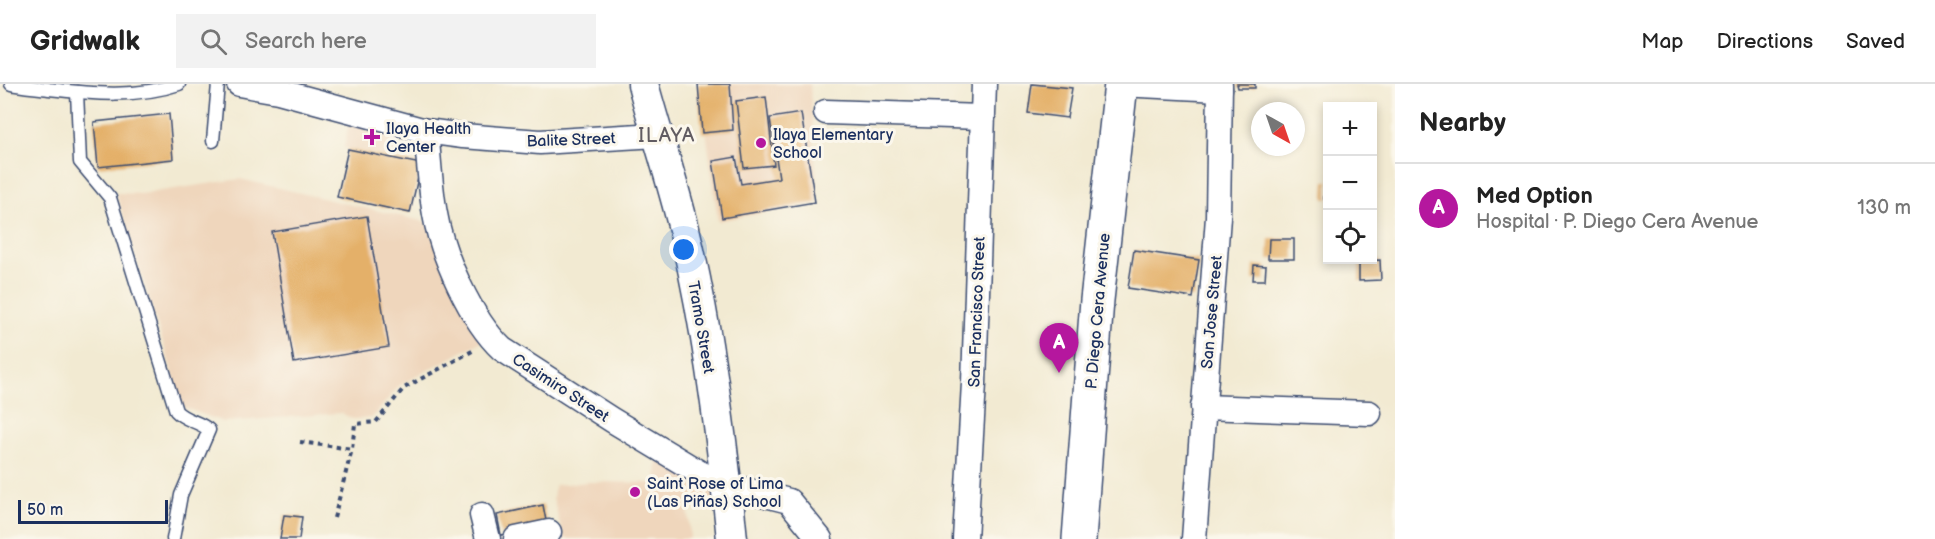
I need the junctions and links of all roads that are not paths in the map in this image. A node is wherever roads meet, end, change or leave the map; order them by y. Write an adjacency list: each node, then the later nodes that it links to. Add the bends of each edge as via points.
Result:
1 (11, 84): 10 (lane)
2 (179, 84): 10 (lane, via 116,94)
3 (218, 84): 15 (lane)
4 (239, 84): 9 (street, Balite Street)
5 (643, 84): 14 (street, Tramo Street)
6 (984, 84): 12 (street, San Francisco Street)
7 (1121, 84): 8 (street); 27 (main road, P. Diego Cera Avenue, via 1097,300)
8 (1220, 87): 16 (street, San Jose Street, via 1218,228)
9 (279, 88): 13 (street, Balite Street)
10 (77, 92): 21 (lane, via 80,162 110,198 176,411 209,430 181,495)
11 (826, 112): 12 (street)
12 (981, 117): 26 (street, San Francisco Street, via 974,383)
13 (426, 131): 14 (street, Balite Street, via 540,142); 18 (street, Casimiro Street, via 439,229 468,304 492,339 612,420)
14 (657, 135): 18 (street, Tramo Street, via 694,276)
15 (213, 141)
16 (1203, 407): 17 (street); 28 (street, San Jose Street)
17 (1370, 413)
18 (726, 485): 24 (street, Tramo Street); 25 (street, Casimiro Street, via 789,501)
19 (482, 515): 22 (street)
20 (549, 532): 23 (street)
21 (173, 539)
22 (488, 539)
23 (516, 539)
24 (732, 539)
25 (820, 539)
26 (965, 539)
27 (1079, 539)
28 (1194, 539)

